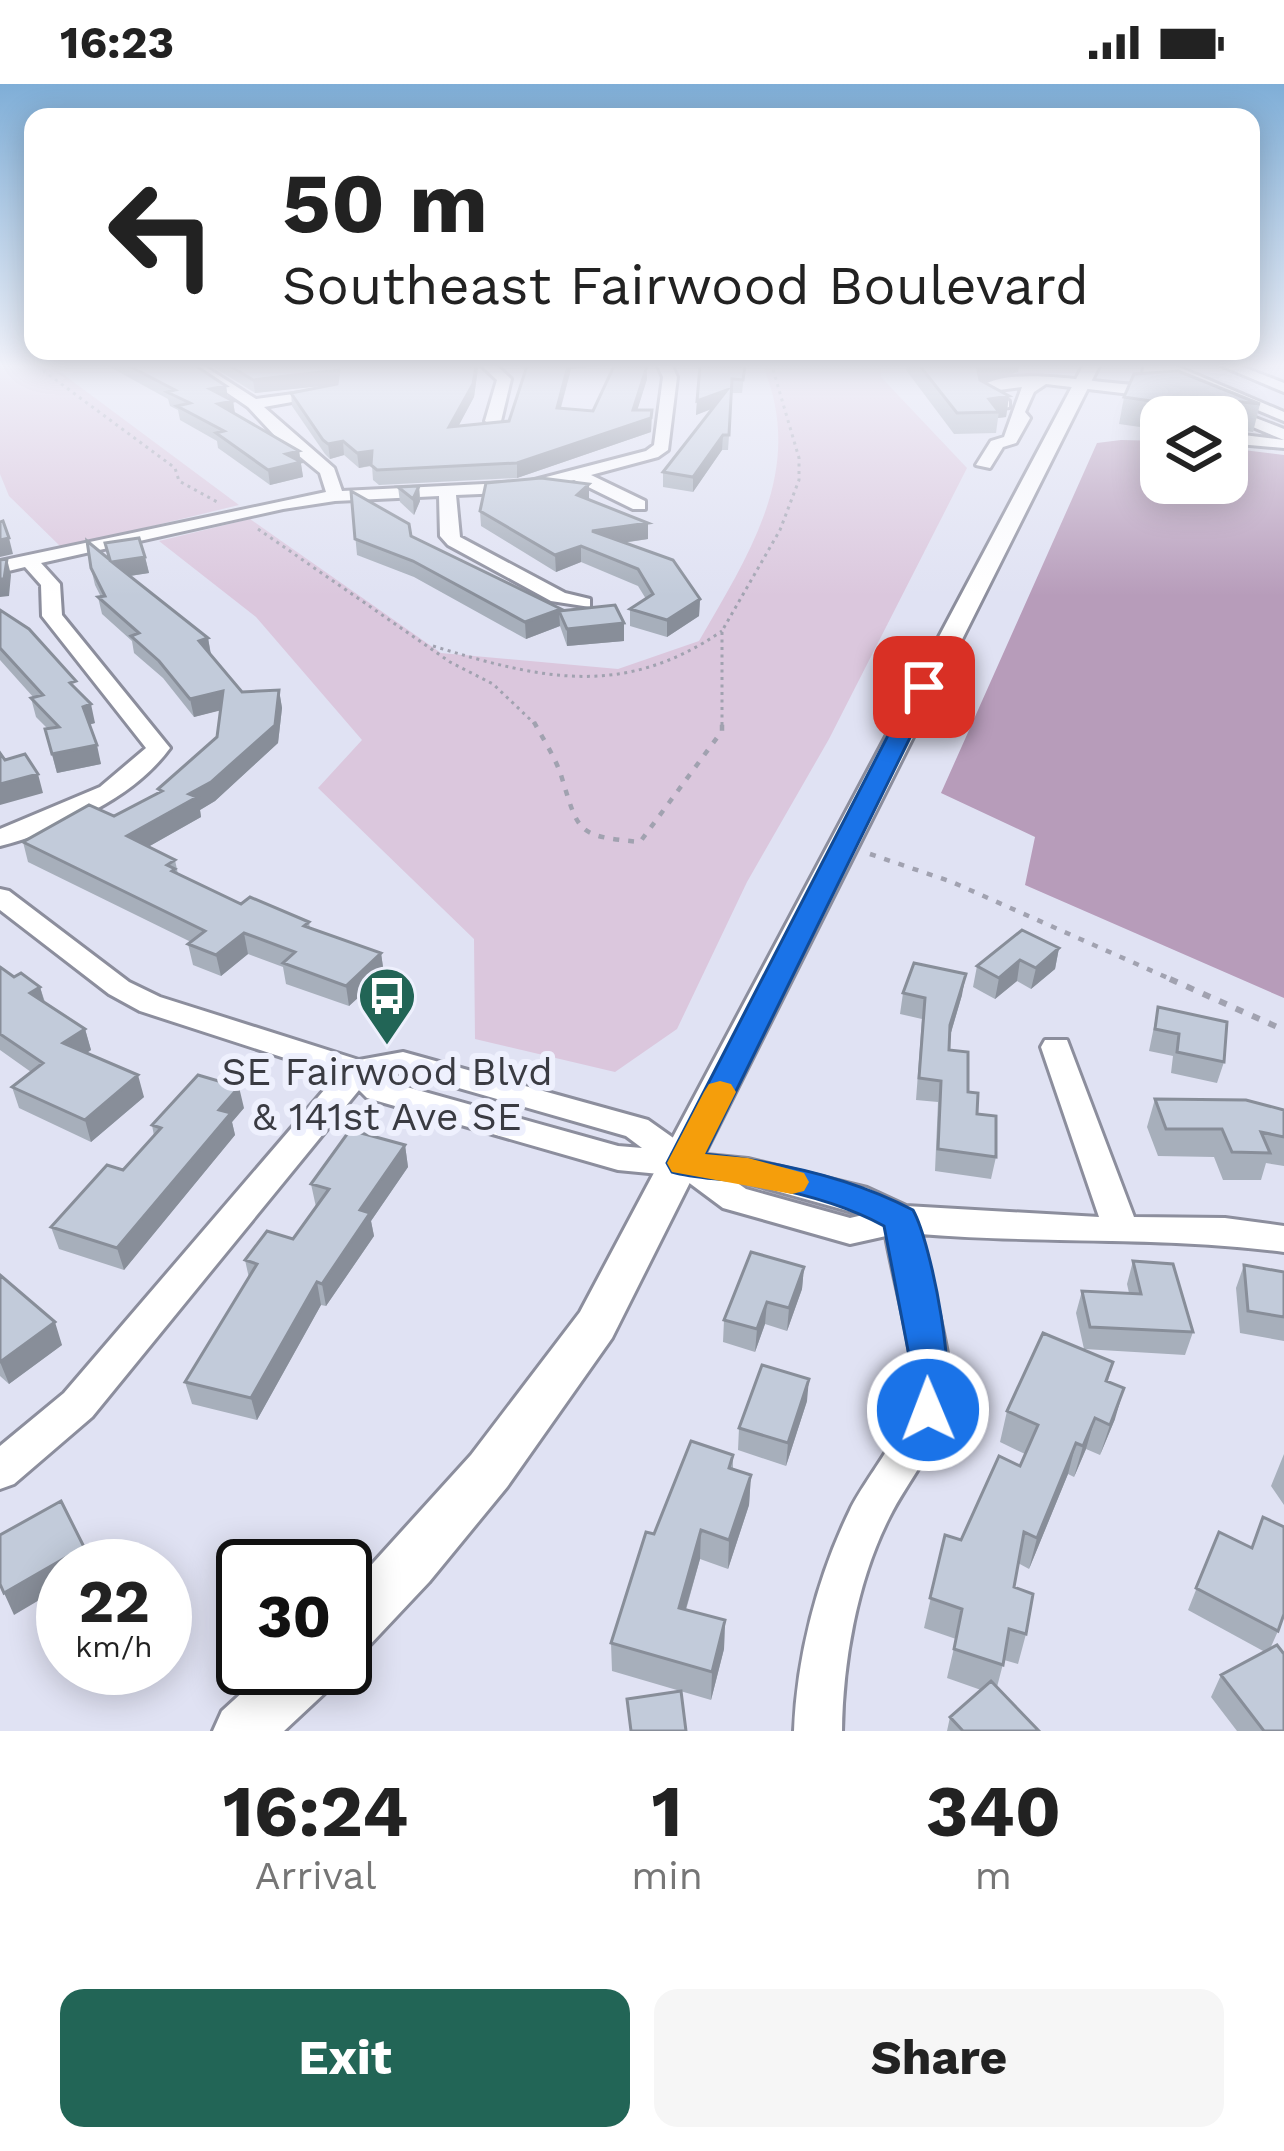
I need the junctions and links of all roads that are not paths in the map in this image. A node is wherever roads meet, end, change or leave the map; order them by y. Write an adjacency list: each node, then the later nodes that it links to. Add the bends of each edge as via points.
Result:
1 (292, 443): 8 (street, via 328,471)
2 (662, 443): 6 (street, via 652,454)
3 (1001, 443): 5 (street)
4 (1050, 443): 17 (main road)
5 (985, 465)
6 (576, 474): 7 (street, via 527,487); 9 (street)
7 (447, 491): 8 (street); 12 (street, via 454,542)
8 (335, 496): 10 (street)
9 (639, 505)
10 (31, 562): 11 (street); 13 (street, via 50,584 52,616 158,748 125,782)
11 (0, 567)
12 (584, 603)
13 (0, 838)
14 (0, 897): 16 (street, via 150,1004)
15 (1056, 1047): 19 (street)
16 (358, 1072): 17 (street, via 378,1090 618,1158); 21 (street, via 78,1405)
17 (683, 1163): 18 (street, via 735,1199 850,1232); 22 (main road, via 596,1325 489,1471)
18 (900, 1219): 19 (street); 23 (street, via 933,1391 860,1539 822,1663)
19 (1120, 1227): 20 (street)
20 (1284, 1239)
21 (0, 1472)
22 (372, 1604)
23 (818, 1731)

